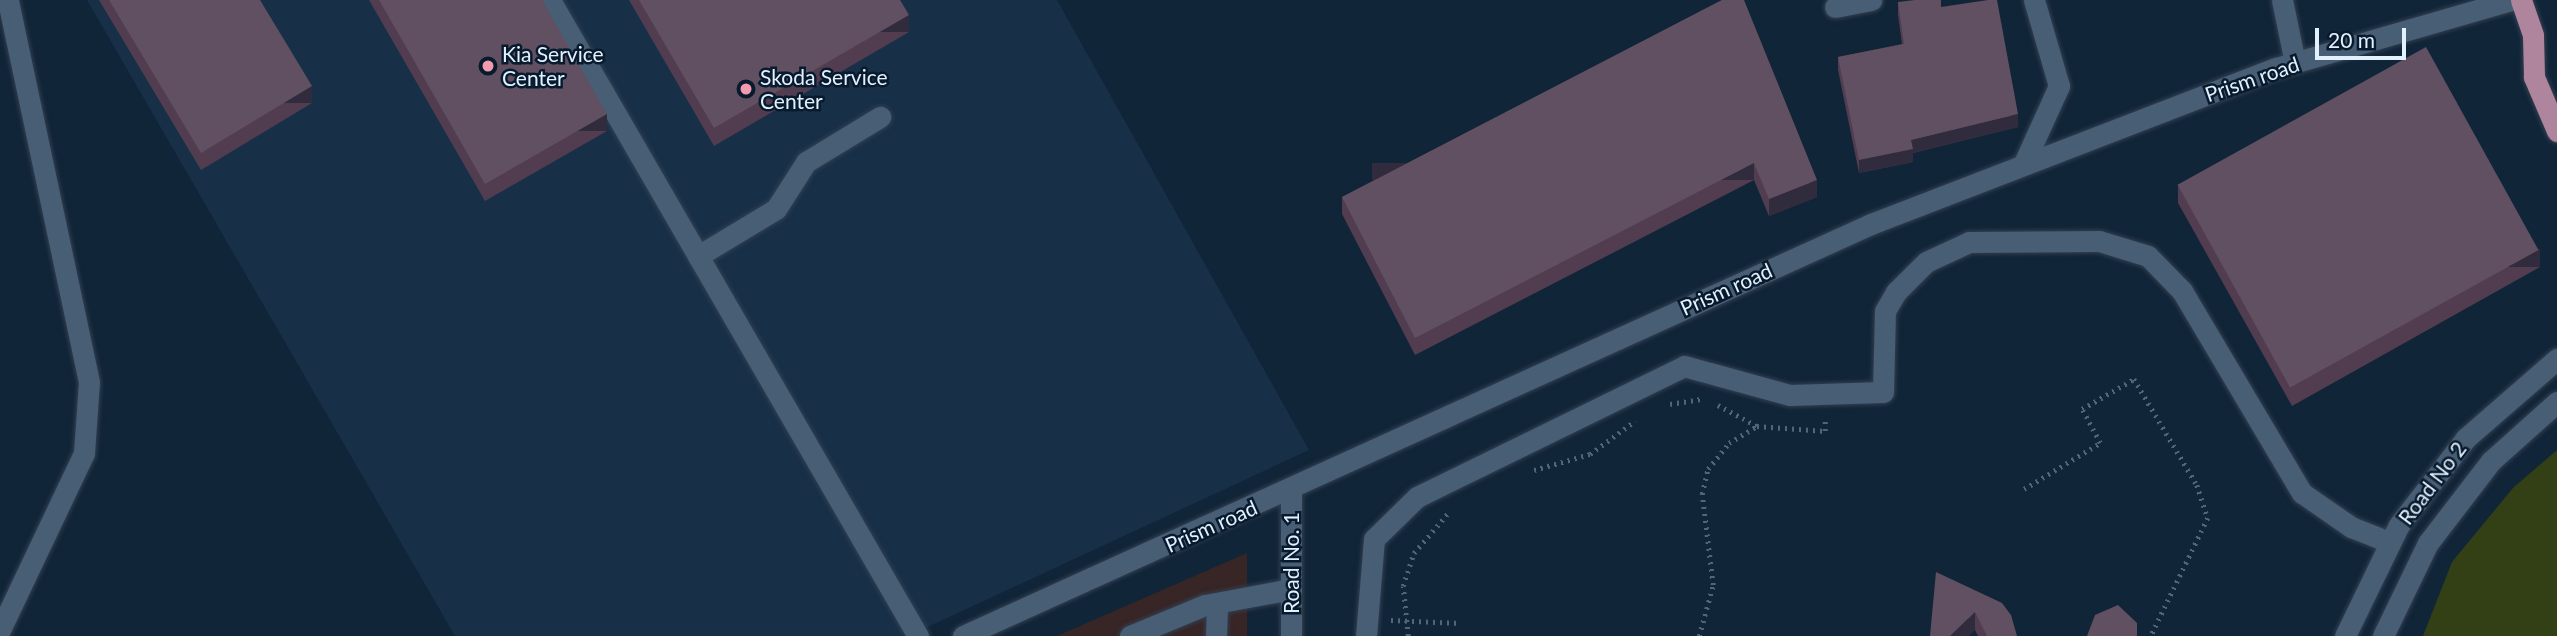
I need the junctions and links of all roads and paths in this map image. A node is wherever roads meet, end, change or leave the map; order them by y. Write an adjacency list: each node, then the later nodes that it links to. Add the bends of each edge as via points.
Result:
1 (8, 0): 30 (street, via 89,382 84,453)
2 (550, 0): 13 (street)
3 (1871, 0): 8 (street)
4 (2034, 0): 12 (street, via 2059,86)
5 (2282, 0): 9 (street)
6 (2512, 0): 9 (street, Prism road)
7 (2521, 0): 11 (main road, via 2533,35 2534,77)
8 (1835, 7)
9 (2295, 63): 12 (street, Prism road)
10 (880, 117): 13 (street, via 806,162 776,209)
11 (2557, 131)
12 (2024, 163): 22 (street, Prism road, via 1703,298)
13 (698, 256): 31 (street)
14 (2557, 359): 24 (street, Road No 2, via 2466,438)
15 (1826, 394): 19 (path, via 1825,431); 24 (street, via 1883,392 1885,311 1910,276 1947,250 1969,242 2116,243 2148,256 2172,277 2302,494 2351,527); 29 (street, via 1790,396 1685,366 1429,491 1387,520 1374,539)
16 (2557, 402): 40 (street, Road No 2, via 2491,461 2428,543)
17 (1657, 407): 19 (path, via 1705,400)
18 (1639, 417): 20 (path, via 1590,454)
19 (1757, 426): 37 (path, via 1729,443 1708,468 1702,494 1713,585)
20 (1528, 472)
21 (2024, 489): 38 (path, via 2100,443 2082,409 2134,379 2197,485 2208,518)
22 (1292, 490): 25 (street, Road No. 1); 32 (street, Prism road)
23 (1457, 504): 27 (path, via 1413,554 1403,586)
24 (2389, 542): 39 (street, Road No 2)
25 (1291, 589): 26 (street); 35 (street, Road No. 1)
26 (1217, 603): 33 (street); 34 (street)
27 (1406, 620): 28 (path); 29 (path); 36 (path)
28 (1460, 623)
29 (1366, 628)
30 (0, 631)
31 (918, 636)
32 (963, 636)
33 (1130, 636)
34 (1216, 636)
35 (1291, 636)
36 (1408, 636)
37 (1699, 636)
38 (2151, 636)
39 (2345, 636)
40 (2383, 636)

